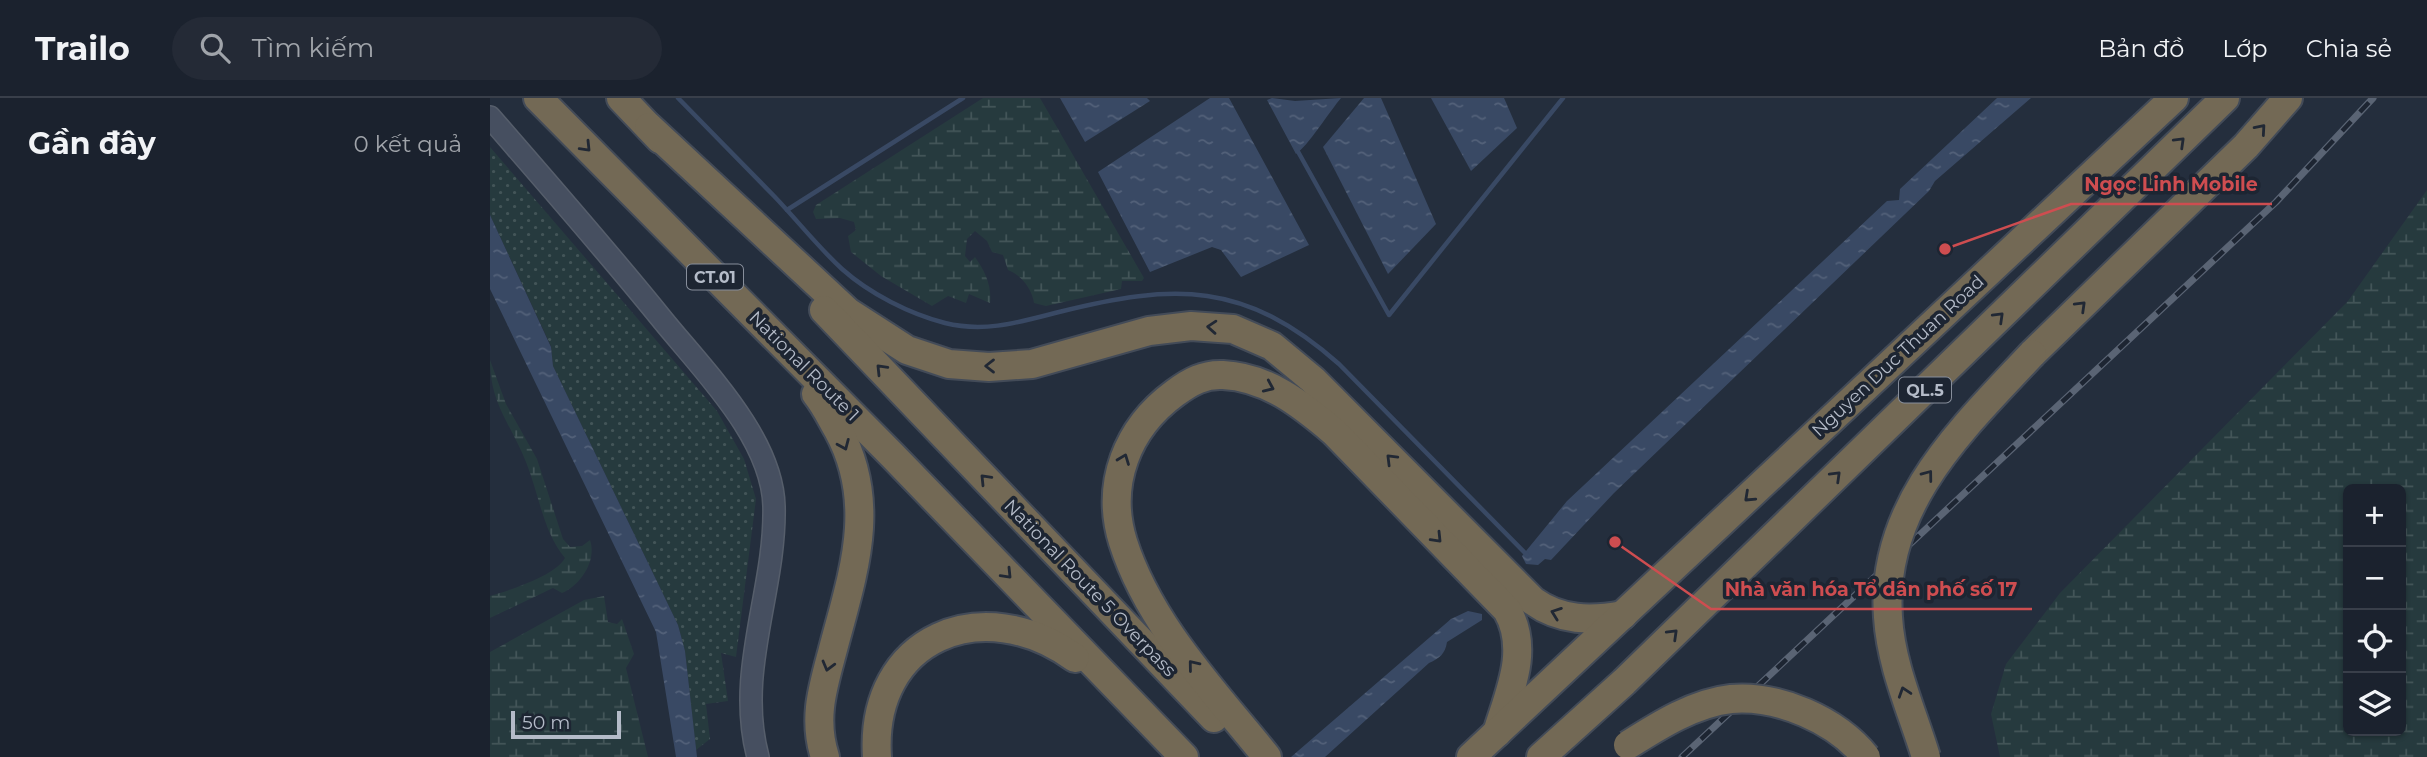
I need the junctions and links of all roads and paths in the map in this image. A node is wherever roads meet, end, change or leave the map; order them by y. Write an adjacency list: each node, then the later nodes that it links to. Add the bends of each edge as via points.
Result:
1 (538, 98): 8 (highway, National Route 1 / CT.01, one-way to 8)
2 (621, 98): 7 (highway)
3 (2174, 98): 9 (highway, Nguyen Duc Thuan Road / QL.5, one-way to 9)
4 (2225, 98): 10 (highway, QL.5, one-way to 4)
5 (2287, 98): 23 (highway, one-way to 5, bridge, via 1901,683 1888,618 1891,554 1921,485 1966,425 2032,354 2246,146)
6 (490, 117): 13 (main road, via 618,264 724,397 767,470 774,507 772,533 750,676)
7 (649, 127): 9 (highway, one-way to 7, via 1573,618 1533,601 1312,380 1272,346 1233,329 1191,326 1149,331 1021,365 949,364 907,350 848,312); 17 (highway, National Route 5 Overpass, one-way to 7)
8 (610, 171): 14 (highway, one-way to 14, via 822,401 849,454 858,480 861,521 854,569 822,690 817,733); 16 (highway, National Route 1 / CT.01, one-way to 16)
9 (1623, 615): 11 (highway, QL.5)
10 (1624, 682): 20 (highway, QL.5); 21 (highway)
11 (1497, 733): 18 (highway, one-way to 11, via 1180,649 1142,587 1123,541 1116,503 1119,471 1131,439 1147,416 1194,379 1220,374 1273,387 1306,408 1499,601 1517,636 1516,673); 19 (highway, QL.5)
12 (1621, 751): 22 (highway, bridge, via 1659,726 1731,699 1773,702 1802,712 1828,725)
13 (758, 757)
14 (825, 757)
15 (877, 757): 16 (highway, via 880,709 900,667 956,630 990,625 1013,628 1063,649)
16 (1183, 757)
17 (1253, 757)
18 (1267, 757)
19 (1471, 757)
20 (1541, 757)
21 (1557, 757)
22 (1866, 757)
23 (1926, 757)

